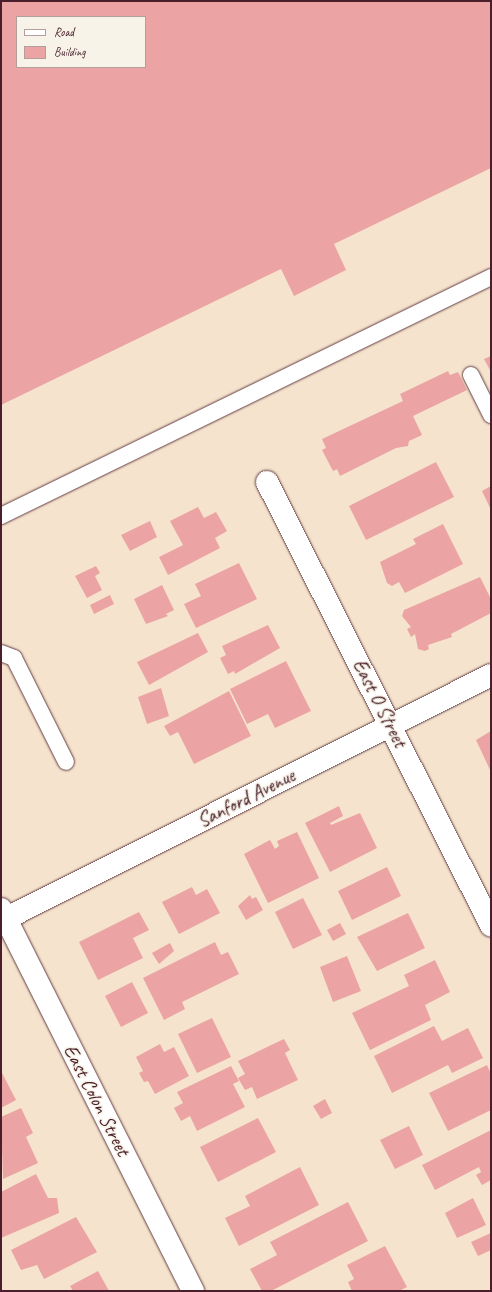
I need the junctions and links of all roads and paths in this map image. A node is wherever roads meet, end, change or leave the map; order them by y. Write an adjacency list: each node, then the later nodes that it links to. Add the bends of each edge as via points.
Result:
1 (491, 277): 5 (lane)
2 (471, 375): 3 (lane)
3 (491, 415)
4 (267, 482): 8 (street, East O Street)
5 (1, 516)
6 (1, 653): 9 (lane, via 14,658)
7 (491, 675): 8 (street, Sanford Avenue)
8 (391, 725): 10 (street, Sanford Avenue); 11 (street, East O Street)
9 (66, 762)
10 (3, 916): 12 (street, East Colon Street)
11 (491, 926)
12 (193, 1291)

